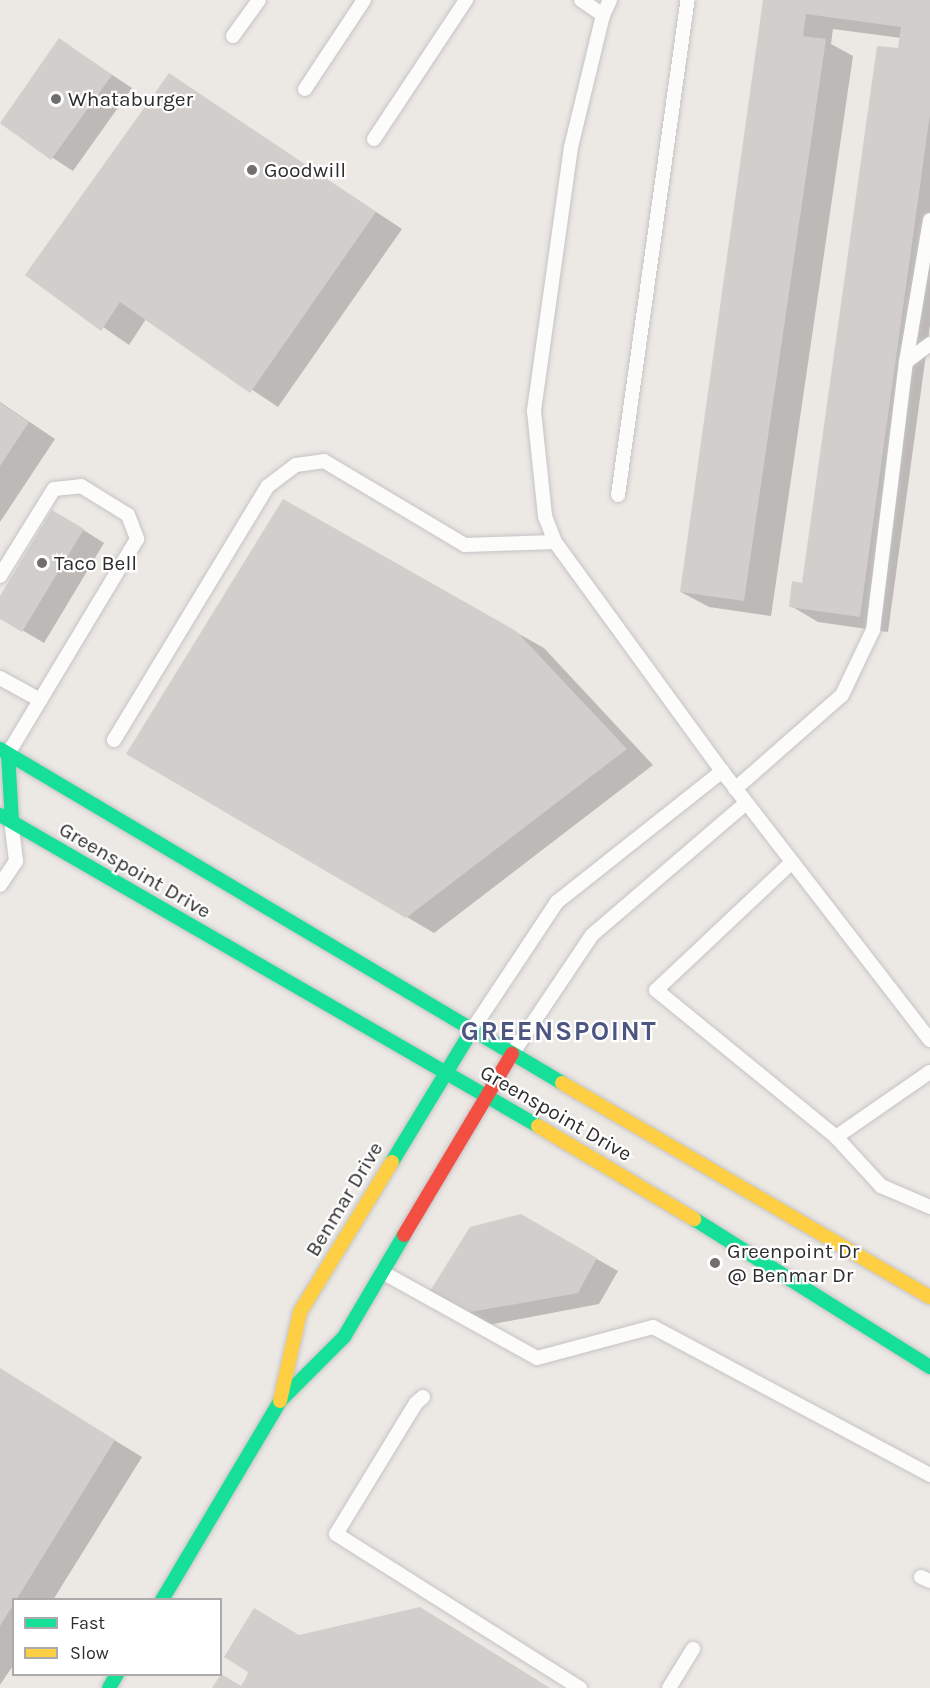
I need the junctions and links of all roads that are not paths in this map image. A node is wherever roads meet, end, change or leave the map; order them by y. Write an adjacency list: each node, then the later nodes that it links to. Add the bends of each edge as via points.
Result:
1 (259, 0): 8 (lane)
2 (364, 0): 9 (lane)
3 (466, 0): 10 (lane)
4 (581, 0): 7 (lane)
5 (610, 0): 7 (lane)
6 (688, 0): 15 (lane)
7 (603, 15): 16 (lane, via 571,147 534,411 545,516)
8 (233, 36)
9 (305, 89)
10 (374, 139)
11 (930, 220): 12 (lane)
12 (925, 270): 14 (lane)
13 (930, 344): 14 (lane)
14 (906, 362): 23 (lane, via 873,630 842,695)
15 (618, 495)
16 (555, 542): 20 (lane, via 465,545 324,461 296,465 268,486); 22 (lane)
17 (0, 576): 19 (lane, via 54,489 81,486 128,515 137,539 134,547)
18 (0, 678): 19 (lane)
19 (40, 700): 21 (lane)
20 (114, 740)
21 (4, 752): 25 (street); 28 (street, Greenspoint Drive)
22 (722, 771): 23 (lane); 28 (lane, via 557,903)
23 (735, 789): 24 (lane)
24 (746, 803): 26 (lane); 30 (lane, via 592,935)
25 (4, 821): 27 (lane, via 16,861); 32 (street, Greenspoint Drive)
26 (792, 862): 29 (lane); 34 (lane, via 656,990)
27 (0, 885)
28 (472, 1030): 30 (street, Greenspoint Drive); 32 (street, Benmar Drive)
29 (930, 1040)
30 (512, 1054): 33 (street, Benmar Drive); 37 (street, Greenspoint Drive)
31 (930, 1072): 34 (lane)
32 (444, 1073): 33 (street, Greenspoint Drive); 40 (street, Benmar Drive, via 300,1312)
33 (485, 1096): 36 (street, Benmar Drive); 38 (street, Greenspoint Drive, via 645,1188)
34 (836, 1137): 35 (lane, via 881,1186)
35 (930, 1207)
36 (382, 1272): 40 (street, Benmar Drive, via 344,1337); 41 (lane, via 537,1358 653,1327)
37 (930, 1297)
38 (930, 1367)
39 (423, 1397): 44 (lane, via 336,1534)
40 (280, 1401): 42 (street, Benmar Drive)
41 (930, 1475)
42 (163, 1598)
43 (693, 1649): 45 (lane)
44 (580, 1688)
45 (669, 1688)

